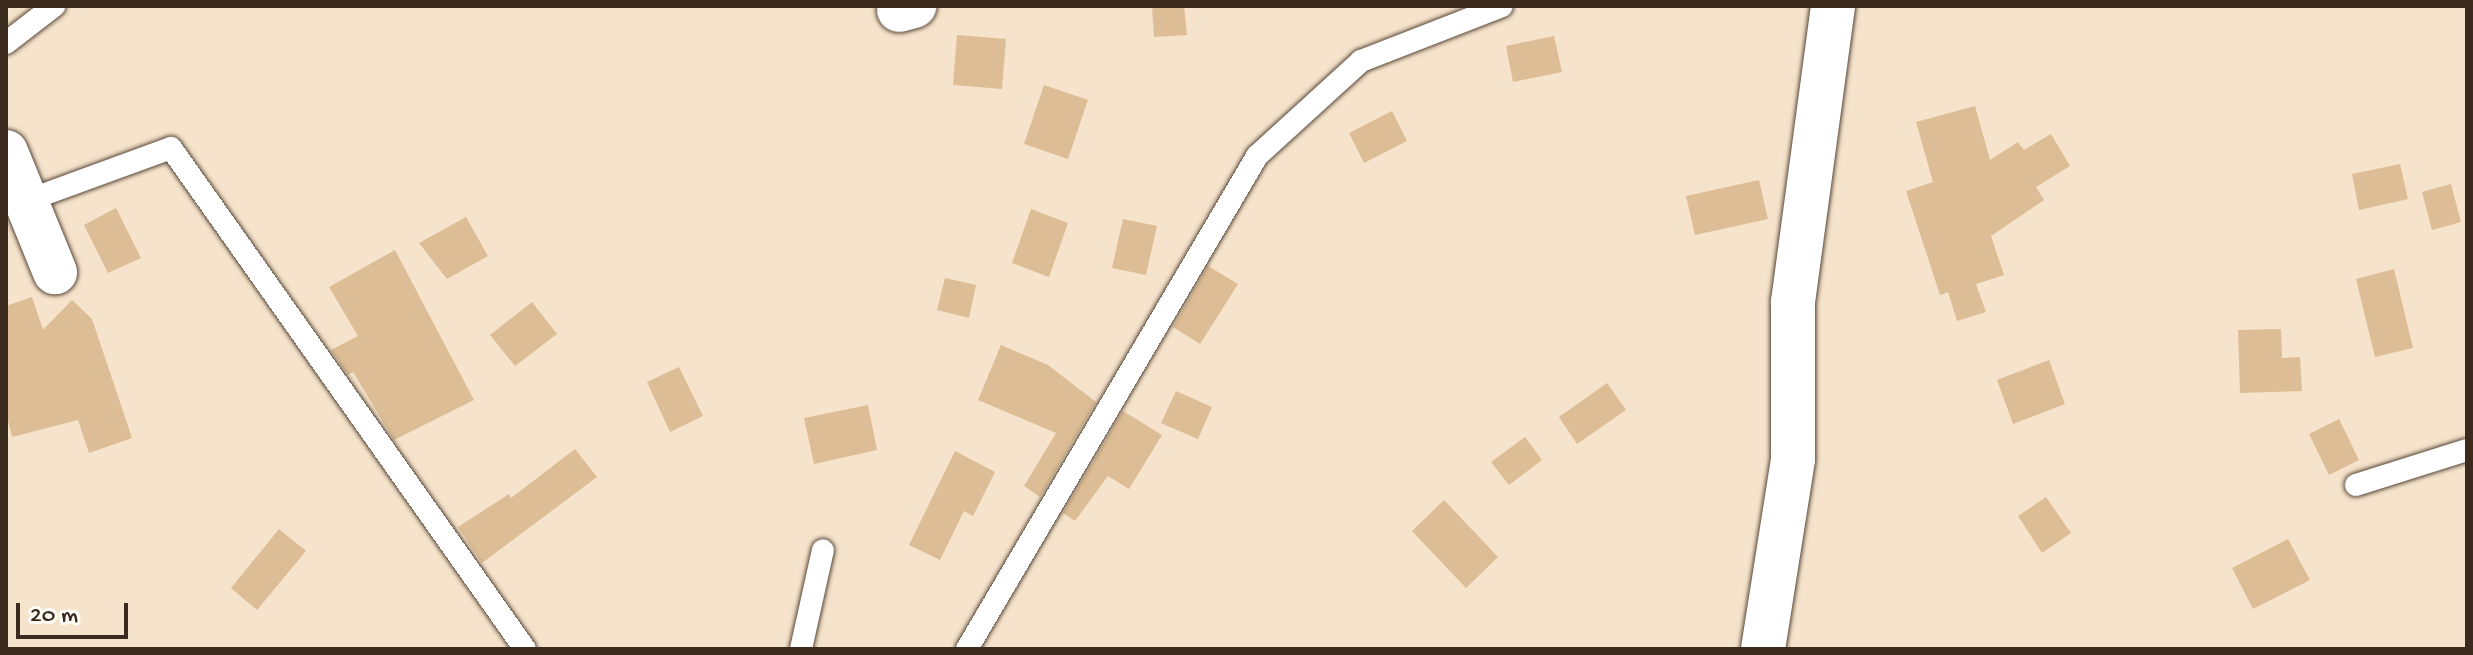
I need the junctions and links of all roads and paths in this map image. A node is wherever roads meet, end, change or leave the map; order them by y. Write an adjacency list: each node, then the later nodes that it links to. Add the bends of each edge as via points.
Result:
1 (54, 6): 4 (lane)
2 (1502, 6): 13 (lane, via 1361,61 1257,156)
3 (1833, 6): 14 (street, via 1793,302 1793,459)
4 (6, 43)
5 (6, 152): 6 (street)
6 (26, 201): 7 (street); 11 (lane, via 171,148)
7 (55, 272)
8 (2467, 450): 9 (lane)
9 (2356, 485)
10 (823, 550): 12 (lane)
11 (525, 649)
12 (801, 649)
13 (967, 649)
14 (1763, 649)

